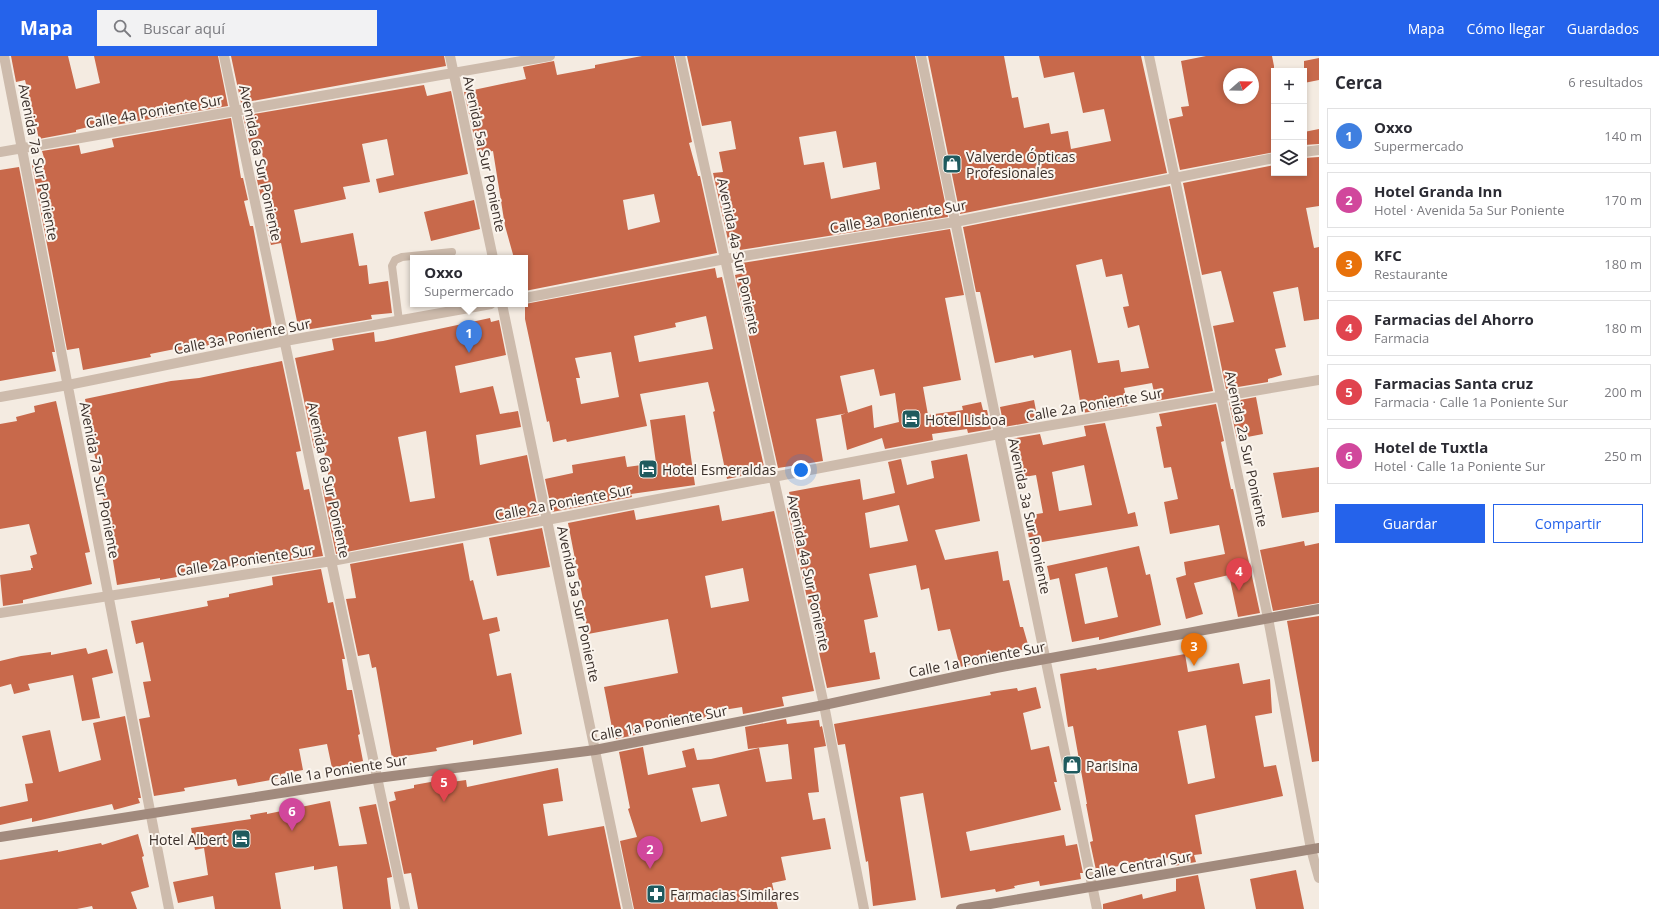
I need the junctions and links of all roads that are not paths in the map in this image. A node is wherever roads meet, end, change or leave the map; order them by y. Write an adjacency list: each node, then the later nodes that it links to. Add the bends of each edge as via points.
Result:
1 (4, 56): 10 (street, Avenida 7a Sur Poniente)
2 (224, 56): 9 (street, Avenida 6a Sur Poniente)
3 (450, 56): 8 (street, Avenida 5a Sur Poniente)
4 (550, 56): 8 (street, Calle 4a Poniente Sur)
5 (680, 56): 21 (street, Avenida 4a Sur Poniente)
6 (921, 56): 16 (street, Avenida 3a Sur Poniente)
7 (1150, 56): 15 (street, Avenida 2a Sur Poniente)
8 (454, 72): 9 (street, Calle 4a Poniente Sur); 19 (street, Avenida 5a Sur Poniente)
9 (236, 111): 10 (street, Calle 4a Poniente Sur); 26 (street, Avenida 6a Sur Poniente)
10 (22, 149): 12 (street, Calle 4a Poniente Sur); 28 (street, Avenida 7a Sur Poniente)
11 (1319, 150): 13 (street)
12 (0, 152)
13 (1307, 152)
14 (1271, 159): 15 (street, Calle 3a Poniente Sur)
15 (1174, 177): 16 (street, Calle 3a Poniente Sur); 29 (street, Avenida 2a Sur Poniente)
16 (955, 222): 21 (street, Calle 3a Poniente Sur); 31 (street, Avenida 3a Sur Poniente)
17 (452, 252): 18 (lane)
18 (422, 255)
19 (492, 255)
20 (410, 256): 25 (lane, via 395,260 392,266)
21 (725, 259): 22 (street, Calle 3a Poniente Sur); 32 (street, Avenida 4a Sur Poniente)
22 (528, 297)
23 (475, 307): 25 (street, Calle 3a Poniente Sur)
24 (503, 307): 33 (street, Avenida 5a Sur Poniente)
25 (399, 321): 26 (street, Calle 3a Poniente Sur)
26 (285, 341): 28 (street, Calle 3a Poniente Sur); 34 (street, Avenida 6a Sur Poniente)
27 (1319, 380): 29 (street, Calle 2a Poniente Sur)
28 (68, 385): 30 (street, Calle 3a Poniente Sur); 35 (street, Avenida 7a Sur Poniente)
29 (1222, 396): 31 (street, Calle 2a Poniente Sur); 38 (street, Avenida 2a Sur Poniente)
30 (0, 397)
31 (999, 434): 32 (street, Calle 2a Poniente Sur); 39 (street, Avenida 3a Sur Poniente)
32 (774, 477): 33 (street, Calle 2a Poniente Sur); 40 (street, Avenida 4a Sur Poniente)
33 (547, 519): 34 (street, Calle 2a Poniente Sur); 41 (street, Avenida 5a Sur Poniente)
34 (332, 561): 35 (street, Calle 2a Poniente Sur); 42 (street, Avenida 6a Sur Poniente)
35 (108, 595): 37 (street, Calle 2a Poniente Sur); 43 (street, Avenida 7a Sur Poniente)
36 (1319, 609): 38 (main road, Calle 1a Poniente Sur)
37 (0, 613)
38 (1268, 618): 39 (main road, Calle 1a Poniente Sur); 45 (street, Avenida 2a Sur Poniente)
39 (1046, 660): 40 (main road, Calle 1a Poniente Sur); 47 (street, Avenida 3a Sur Poniente)
40 (824, 705): 41 (main road, Calle 1a Poniente Sur); 51 (street, Avenida 4a Sur Poniente)
41 (595, 750): 42 (main road, Calle 1a Poniente Sur); 50 (street, Avenida 5a Sur Poniente)
42 (377, 778): 43 (main road, Calle 1a Poniente Sur); 49 (street, Avenida 6a Sur Poniente)
43 (150, 813): 44 (main road, Calle 1a Poniente Sur); 48 (street, Avenida 7a Sur Poniente)
44 (0, 837)
45 (1315, 849): 46 (street, Avenida 2a Sur Poniente); 47 (main road, Calle Central Sur)
46 (1319, 878)
47 (1093, 887): 52 (main road, Calle Central Sur); 53 (street, Avenida 3a Sur Poniente)
48 (169, 909)
49 (405, 909)
50 (628, 909)
51 (864, 909)
52 (961, 909)
53 (1097, 909)

